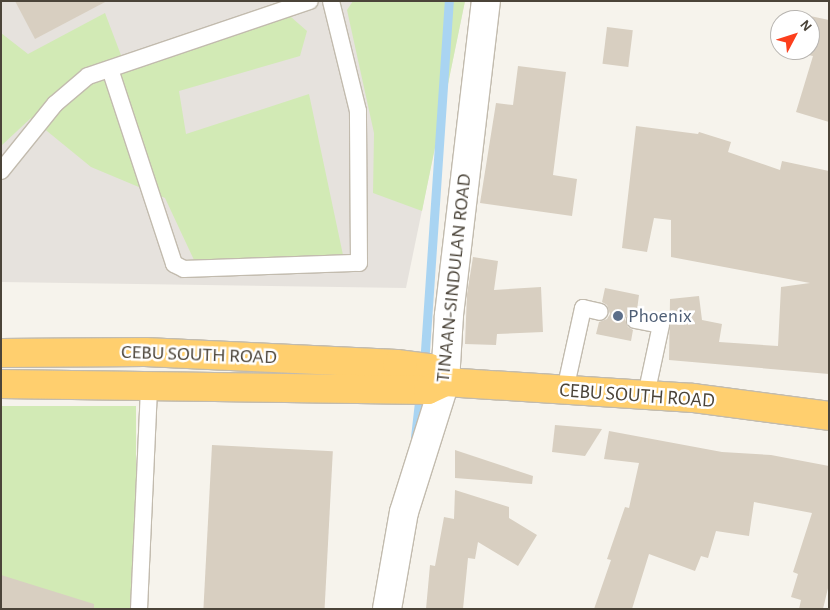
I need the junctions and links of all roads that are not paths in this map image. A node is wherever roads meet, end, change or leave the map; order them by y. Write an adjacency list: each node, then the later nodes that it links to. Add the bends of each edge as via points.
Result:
1 (310, 1): 4 (lane)
2 (330, 1): 4 (lane, via 358,111 359,263 184,269 174,264)
3 (486, 1): 10 (street, TINAAN-SINDULAN ROAD, via 449,315)
4 (110, 69): 5 (lane, via 88,76 55,104)
5 (1, 171)
6 (600, 312): 13 (lane, via 583,308)
7 (635, 320): 14 (lane, via 661,325)
8 (1, 353): 9 (highway, CEBU SOUTH ROAD, via 146,352)
9 (396, 377): 10 (highway, CEBU SOUTH ROAD); 12 (highway, CEBU SOUTH ROAD)
10 (434, 380): 13 (highway, CEBU SOUTH ROAD); 17 (street, TINAAN-SINDULAN ROAD, via 404,512)
11 (1, 384): 12 (highway, CEBU SOUTH ROAD)
12 (149, 385): 16 (lane)
13 (565, 390): 14 (highway, CEBU SOUTH ROAD)
14 (646, 394): 15 (highway, CEBU SOUTH ROAD)
15 (829, 416)
16 (139, 609)
17 (387, 609)

